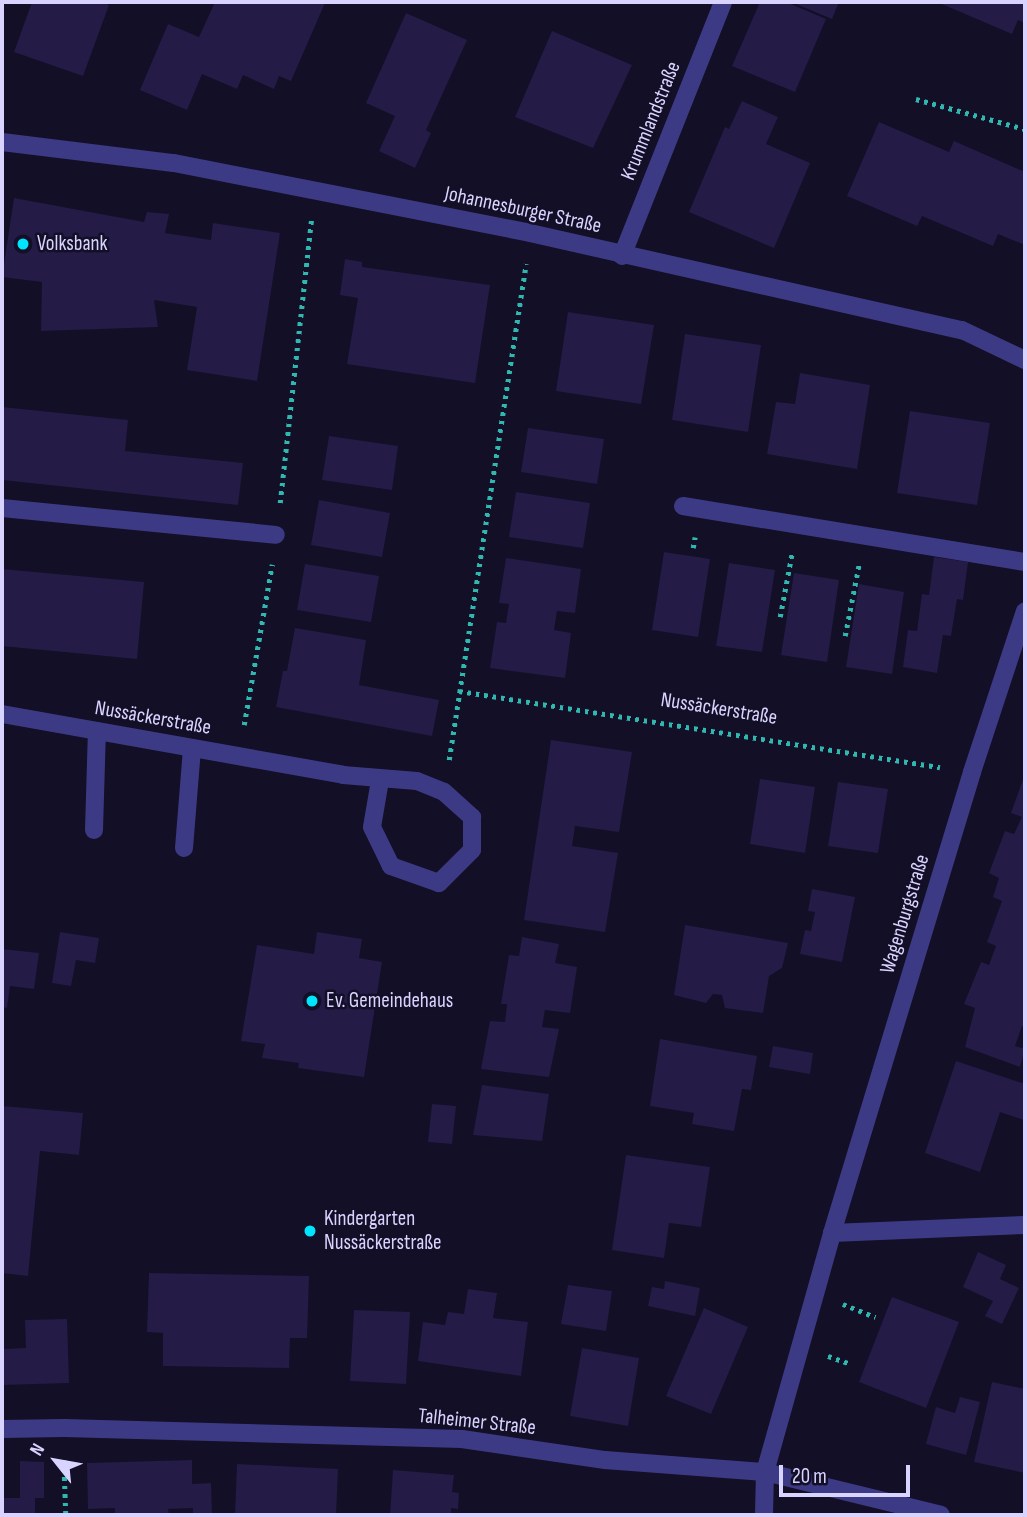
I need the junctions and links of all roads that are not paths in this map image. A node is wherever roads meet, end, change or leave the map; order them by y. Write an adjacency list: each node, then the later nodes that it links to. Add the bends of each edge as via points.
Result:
1 (723, 2): 3 (street, Krummlandstraße)
2 (2, 142): 3 (street, Johannesburger Straße, via 174,163 530,233)
3 (622, 256): 4 (street, Johannesburger Straße, via 962,330)
4 (1025, 360)
5 (683, 506): 8 (street)
6 (2, 508): 7 (street)
7 (276, 535)
8 (1025, 562)
9 (1025, 611): 17 (street, Wagenburgstraße)
10 (2, 715): 11 (street, Nussäckerstraße)
11 (97, 731): 12 (street, Nussäckerstraße); 14 (street)
12 (192, 748): 13 (street, Nussäckerstraße); 15 (street)
13 (380, 780): 13 (street, Nussäckerstraße, via 372,827 391,866 439,883 472,850 472,817 444,792 416,782)
14 (94, 831)
15 (184, 848)
16 (1025, 1225): 17 (street)
17 (832, 1233): 19 (street, Wagenburgstraße)
18 (2, 1429): 19 (street, Talheimer Straße, via 462,1439 605,1460)
19 (765, 1472): 20 (street, Wagenburgstraße); 21 (street, Talheimer Straße)
20 (764, 1515)
21 (941, 1515)

